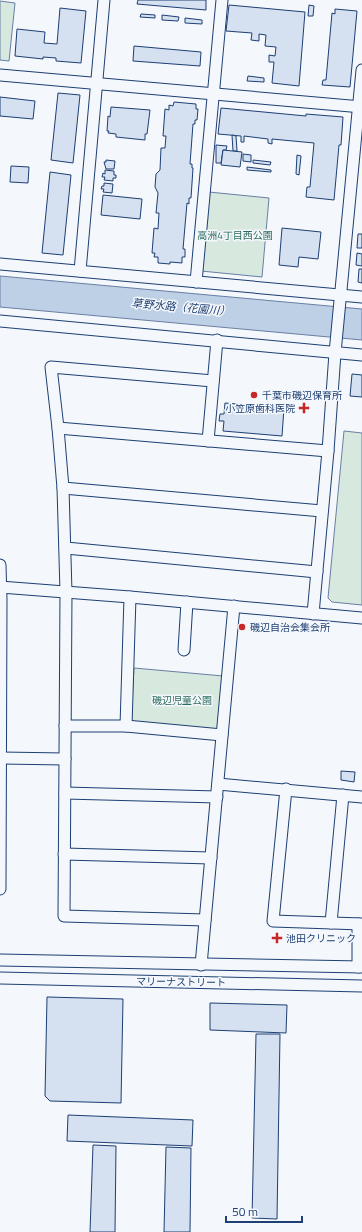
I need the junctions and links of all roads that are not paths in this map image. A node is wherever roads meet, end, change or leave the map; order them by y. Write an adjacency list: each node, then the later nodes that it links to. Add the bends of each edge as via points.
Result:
1 (104, 0): 5 (street)
2 (222, 0): 6 (street)
3 (362, 70): 7 (street)
4 (0, 75): 5 (street)
5 (97, 83): 6 (street); 9 (street)
6 (213, 94): 7 (street); 10 (street)
7 (360, 107): 11 (street)
8 (0, 264): 9 (street)
9 (80, 271): 10 (street)
10 (196, 282): 11 (street)
11 (341, 296): 12 (street); 15 (street)
12 (362, 297)
13 (0, 321): 14 (street)
14 (217, 340): 15 (street); 17 (street)
15 (335, 353): 16 (street); 20 (street)
16 (362, 355)
17 (213, 381): 18 (street, via 51,367); 19 (street)
18 (58, 428): 19 (street); 21 (street)
19 (208, 441): 20 (street)
20 (328, 451): 22 (street)
21 (63, 488): 22 (street); 23 (street)
22 (322, 511): 25 (street)
23 (66, 548): 25 (street); 27 (street)
24 (0, 565): 26 (street)
25 (317, 572): 31 (street)
26 (0, 587): 27 (street); 37 (street)
27 (66, 592): 28 (street); 34 (street)
28 (130, 597): 29 (street); 35 (street)
29 (187, 602): 30 (street); 33 (street)
30 (234, 606): 31 (street); 36 (street)
31 (313, 614): 32 (street)
32 (362, 618)
33 (184, 650)
34 (65, 726): 35 (street); 38 (street)
35 (126, 726): 36 (street)
36 (222, 735): 39 (street)
37 (1, 758): 38 (street); 47 (street)
38 (65, 759): 41 (street)
39 (218, 784): 40 (street); 43 (street)
40 (286, 789): 42 (street); 49 (street, via 273,921)
41 (65, 793): 43 (street); 45 (street)
42 (343, 795): 44 (street); 49 (street)
43 (217, 797): 46 (street)
44 (362, 797)
45 (64, 854): 46 (street); 48 (street, via 64,916)
46 (211, 858): 48 (street)
47 (0, 889)
48 (206, 920): 52 (street)
49 (331, 923): 50 (street)
50 (360, 924): 53 (street)
51 (0, 960): 52 (street, マリーナストリート)
52 (201, 965): 53 (street, マリーナストリート)
53 (360, 967)
54 (0, 978): 55 (street, マリーナストリート)
55 (362, 986)

